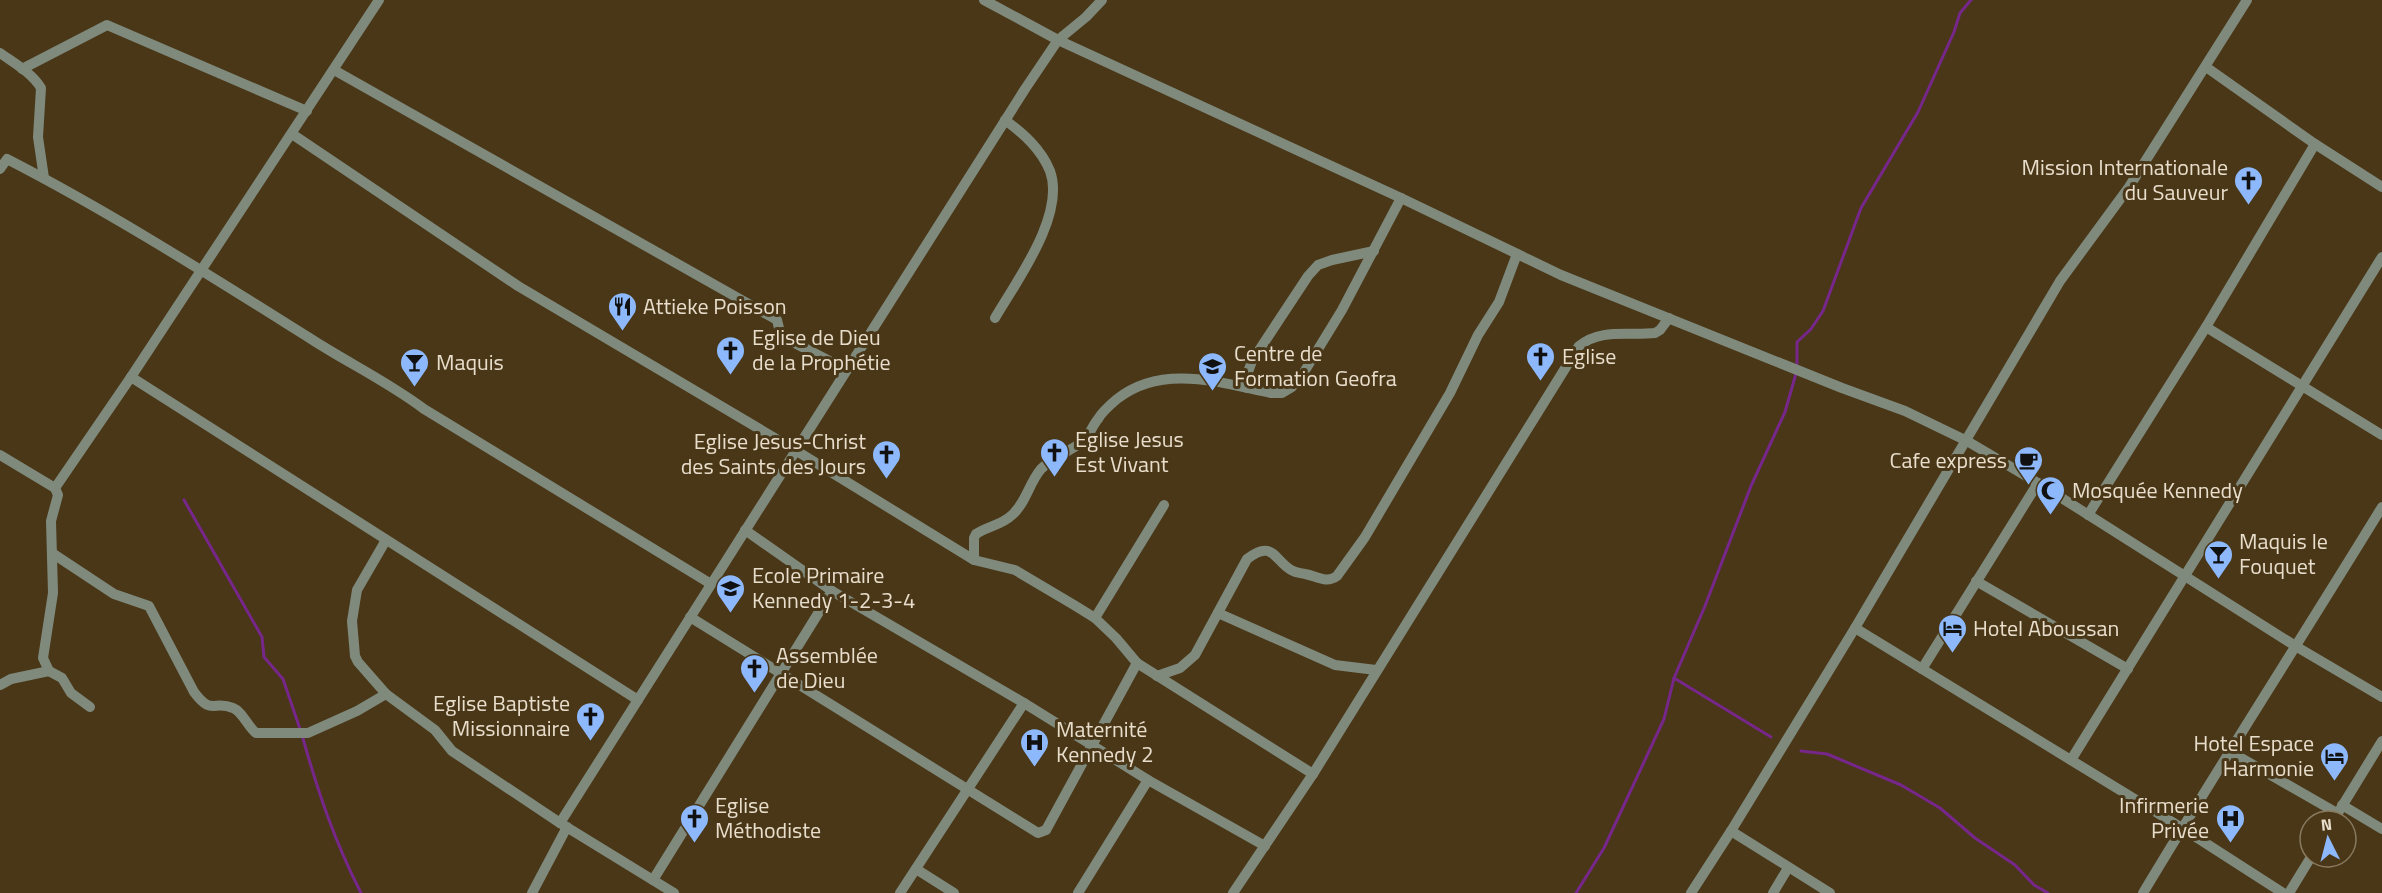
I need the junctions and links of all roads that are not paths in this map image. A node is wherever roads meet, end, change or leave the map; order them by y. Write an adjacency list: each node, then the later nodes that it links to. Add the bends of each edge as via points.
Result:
1 (379, 0): 9 (street)
2 (984, 0): 5 (street)
3 (1102, 0): 5 (street)
4 (2247, 0): 7 (street)
5 (1058, 40): 11 (street); 17 (street)
6 (0, 53): 8 (street)
7 (2206, 67): 13 (street); 30 (street, via 2129,187 2060,281)
8 (22, 69): 10 (street, via 106,25); 15 (street, via 40,88 38,137)
9 (334, 70): 10 (street); 25 (street, via 777,320 781,336)
10 (307, 111): 12 (street)
11 (1005, 120): 22 (street, via 1024,134 1039,153 1051,173 1052,189 1045,232); 25 (street)
12 (292, 134): 21 (street); 31 (street, via 518,286)
13 (2315, 144): 16 (street); 24 (street)
14 (0, 169): 15 (street, via 7,159)
15 (44, 178): 21 (street)
16 (2382, 187)
17 (1401, 198): 18 (street); 19 (street)
18 (1374, 251): 28 (street, via 1317,265 1252,361); 28 (street, via 1342,310 1292,387 1282,393)
19 (1517, 254): 23 (street); 46 (street, via 1499,302 1450,393 1365,537 1337,576 1321,579 1291,570 1276,554 1253,554)
20 (2382, 257): 27 (street)
21 (200, 269): 26 (street); 44 (street)
22 (995, 318)
23 (1669, 318): 30 (street, via 1905,411); 54 (street, via 1655,333 1602,334 1579,346)
24 (2206, 327): 27 (street); 37 (street)
25 (847, 370): 31 (street)
26 (131, 377): 34 (street); 39 (street)
27 (2302, 386): 29 (street); 42 (street)
28 (1247, 388): 41 (street, via 1196,378 1159,381 1117,399 1084,441 1043,467 1015,513 976,534)
29 (2382, 435)
30 (1966, 441): 33 (street); 49 (street)
31 (795, 450): 38 (street); 41 (street)
32 (0, 455): 34 (street)
33 (2038, 483): 37 (street); 43 (street)
34 (55, 488): 40 (street, via 58,495 51,521)
35 (1164, 505): 48 (street)
36 (2382, 507): 50 (street)
37 (2088, 515): 42 (street)
38 (745, 530): 44 (street); 45 (street)
39 (386, 540): 59 (street, via 357,590 352,621 355,656); 61 (street)
40 (52, 553): 55 (street, via 52,605 43,657); 59 (street, via 114,594 149,606 202,703 213,708 232,708 256,734 308,733)
41 (974, 560): 48 (street, via 1015,570)
42 (2185, 577): 50 (street); 53 (street)
43 (1976, 581): 52 (street); 53 (street)
44 (711, 584): 47 (street)
45 (832, 591): 56 (street); 62 (street)
46 (1218, 613): 54 (street, via 1335,665); 57 (street, via 1188,663)
47 (690, 617): 56 (street); 61 (street)
48 (1095, 618): 51 (street)
49 (1855, 628): 52 (street); 77 (street)
50 (2296, 647): 60 (street); 66 (street)
51 (1137, 663): 57 (street); 65 (street)
52 (1922, 669): 67 (street)
53 (2128, 669): 67 (street)
54 (1376, 670): 68 (street)
55 (49, 671): 58 (street, via 11,678); 63 (street, via 62,678 71,693)
56 (781, 673): 70 (street); 82 (street)
57 (1157, 676): 68 (street)
58 (0, 685)
59 (386, 694): 74 (street, via 435,730 460,757)
60 (2382, 697)
61 (638, 700): 74 (street)
62 (1024, 703): 65 (street); 70 (street)
63 (90, 707)
64 (2382, 741): 72 (street)
65 (1093, 747): 69 (street); 70 (street, via 1042,833)
66 (2229, 751): 71 (street); 75 (street)
67 (2071, 760): 75 (street)
68 (1313, 774): 78 (street)
69 (1148, 780): 78 (street); 87 (street)
70 (969, 788): 80 (street)
71 (2330, 809)
72 (2340, 809)
73 (2358, 820): 76 (street)
74 (563, 825): 82 (street); 83 (street)
75 (2182, 828): 92 (street); 93 (street)
76 (2382, 829)
77 (1731, 831): 79 (street); 89 (street)
78 (1265, 846): 88 (street)
79 (1788, 868): 90 (street); 91 (street)
80 (916, 869): 85 (street); 86 (street)
81 (2304, 869): 94 (street)
82 (652, 880): 84 (street)
83 (532, 893)
84 (674, 893)
85 (900, 893)
86 (954, 893)
87 (1078, 893)
88 (1233, 893)
89 (1691, 893)
90 (1773, 893)
91 (1830, 893)
92 (2144, 893)
93 (2283, 893)
94 (2289, 893)

